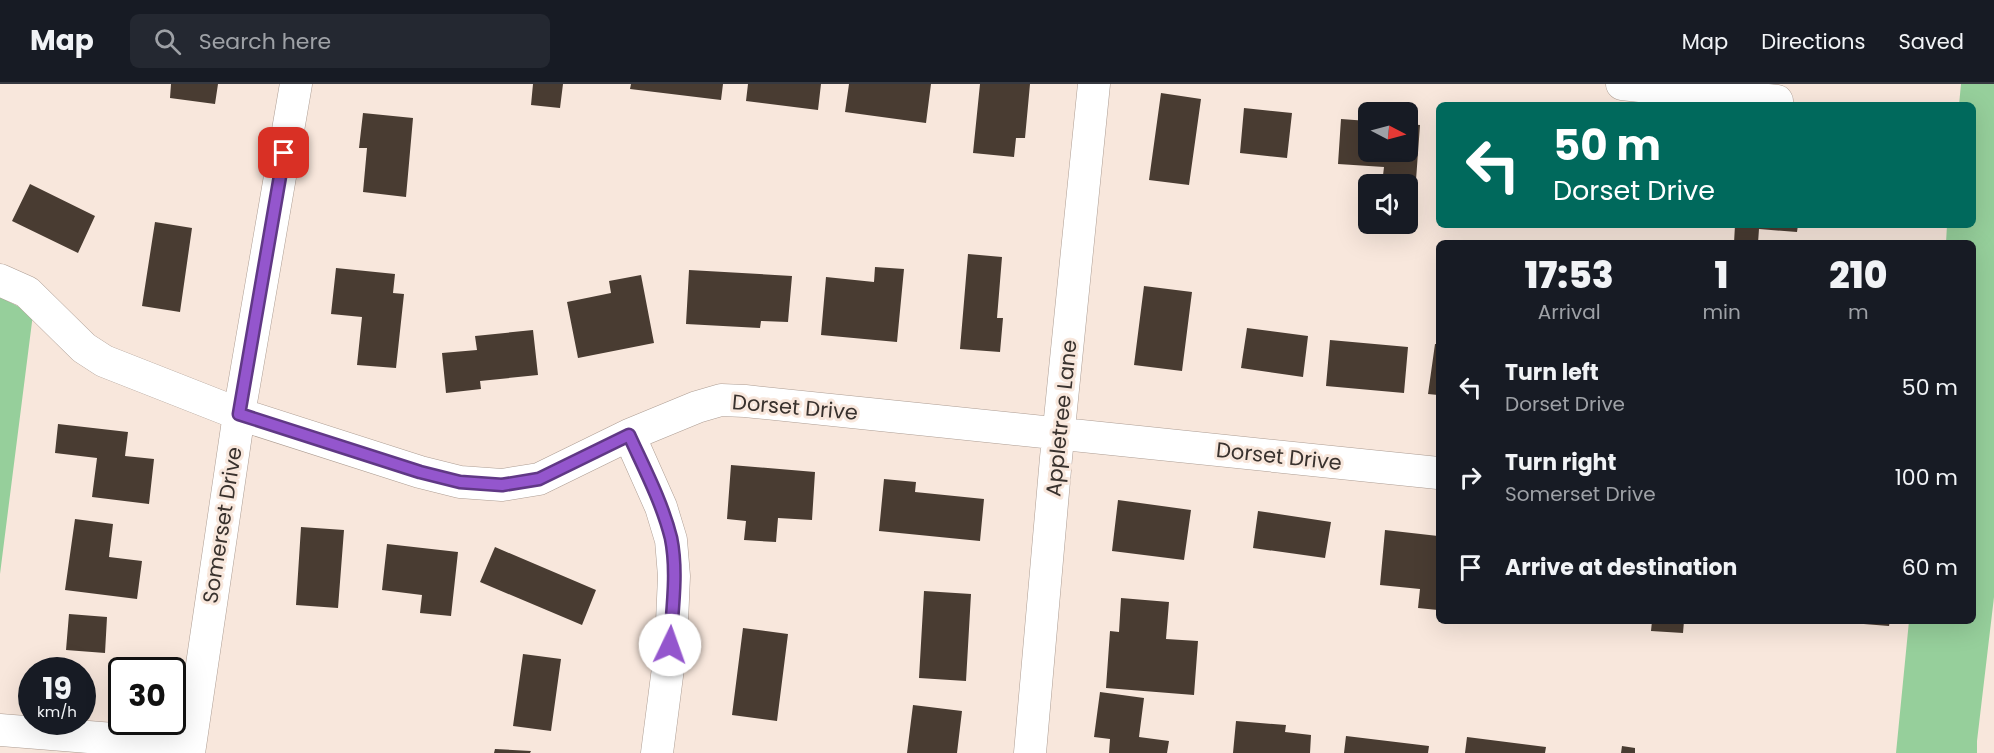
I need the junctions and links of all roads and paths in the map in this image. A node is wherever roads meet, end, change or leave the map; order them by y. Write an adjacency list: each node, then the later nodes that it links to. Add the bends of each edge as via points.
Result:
1 (296, 84): 6 (street, Somerset Drive)
2 (1094, 84): 7 (street, Appletree Lane)
3 (1622, 84): 4 (street)
4 (1777, 101)
5 (0, 280): 6 (street, Dorset Drive, via 27,292 84,348 104,361)
6 (239, 414): 8 (street, Dorset Drive, via 420,472 460,482 502,485 539,479); 11 (street, Somerset Drive)
7 (1059, 433): 8 (street, Dorset Drive, via 721,400); 9 (street, Dorset Drive); 13 (street, Appletree Lane)
8 (629, 435): 12 (street, via 671,540 674,576 670,645)
9 (1436, 473)
10 (0, 730): 11 (street)
11 (189, 749)
12 (657, 753)
13 (1030, 753)

